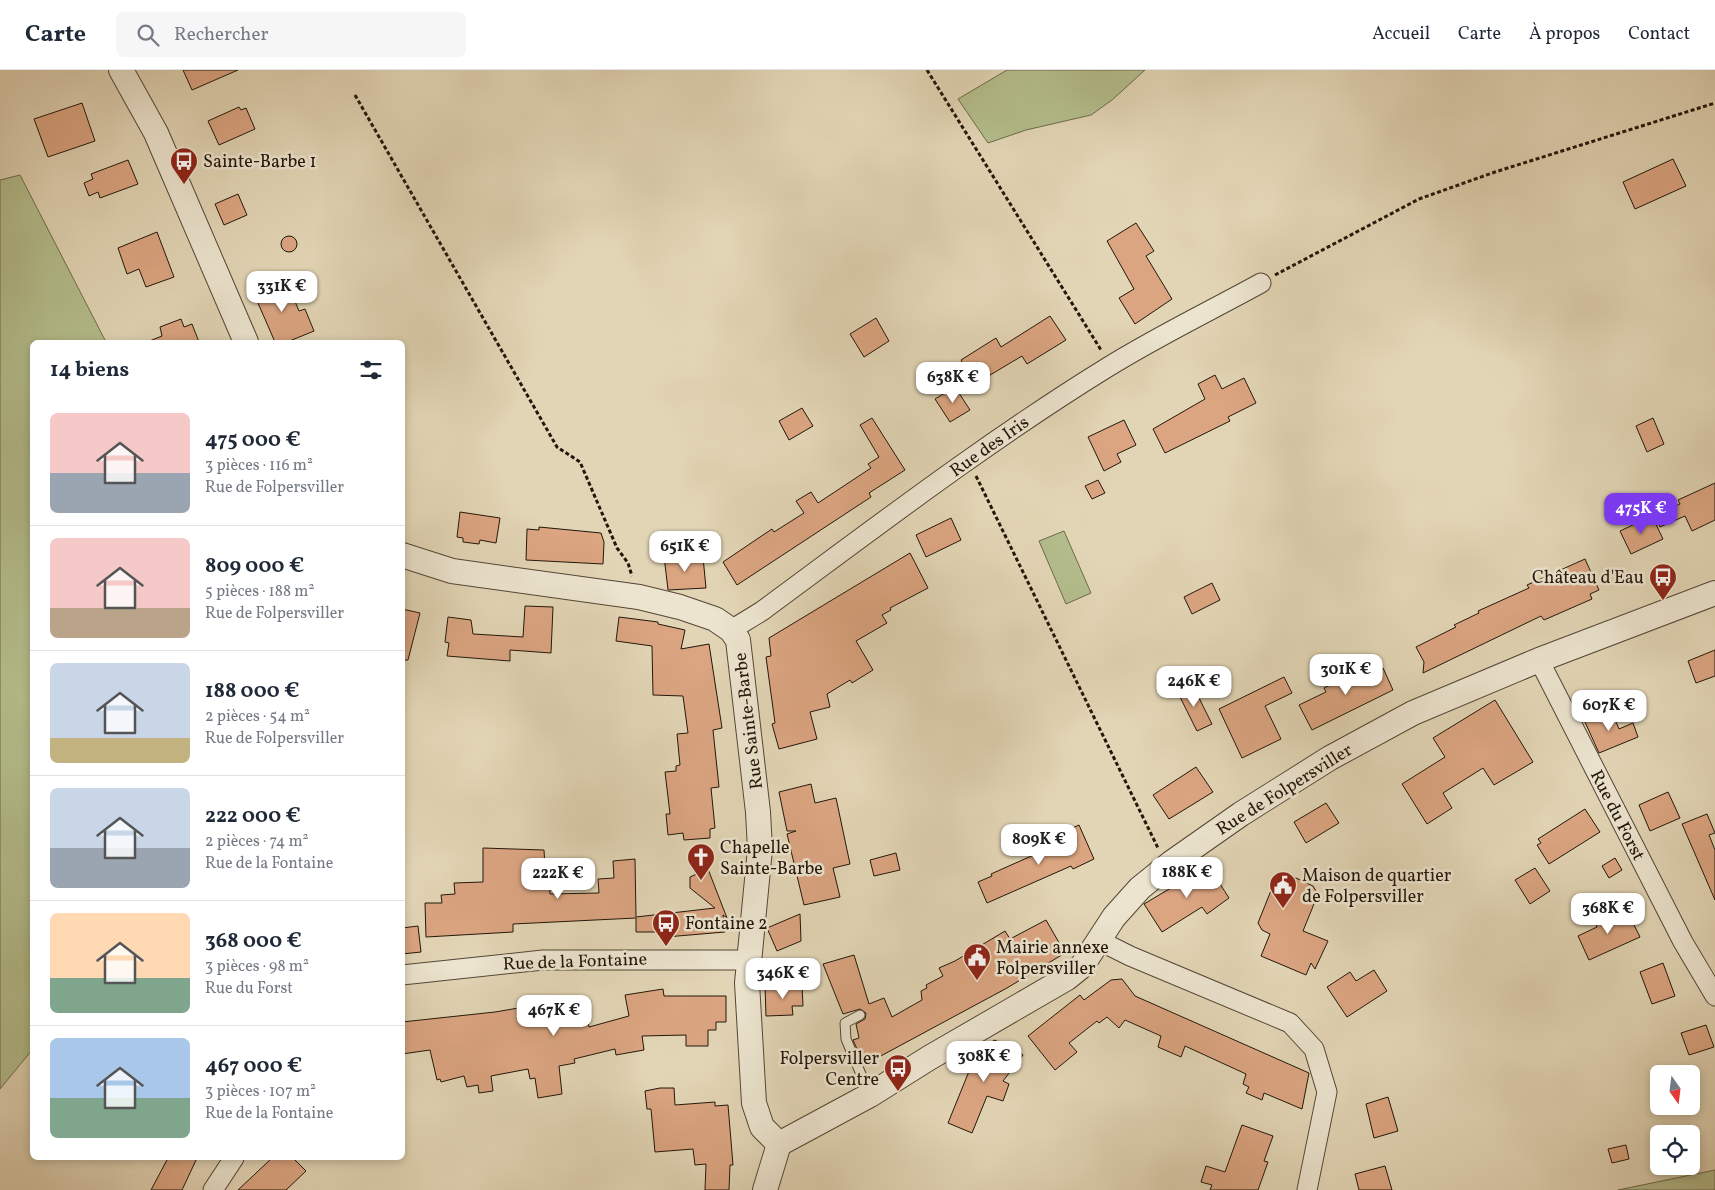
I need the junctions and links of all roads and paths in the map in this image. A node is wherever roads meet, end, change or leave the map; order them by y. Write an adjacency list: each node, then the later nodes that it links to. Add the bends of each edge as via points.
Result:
1 (121, 70): 6 (street, via 156,133)
2 (927, 70): 7 (path)
3 (355, 95): 11 (path, via 557,447 580,462 617,548 631,570)
4 (1715, 103): 5 (path, via 1419,199)
5 (1261, 283): 7 (street, Rue des Iris)
6 (245, 340)
7 (1110, 366): 8 (street, Rue des Iris)
8 (968, 459): 12 (street, Rue des Iris, via 762,612); 14 (path)
9 (405, 556): 11 (street, Rue Sainte-Barbe, via 452,572)
10 (1715, 593): 13 (street, Rue de Folpersviller)
11 (630, 596): 12 (street, Rue Sainte-Barbe, via 702,614)
12 (731, 630): 16 (street, Rue Sainte-Barbe, via 738,640 741,654 760,849)
13 (1539, 660): 14 (street, Rue de Folpersviller, via 1384,728 1241,814); 18 (street, Rue du Forst, via 1683,942)
14 (1167, 866): 15 (street, Rue de Folpersviller, via 1124,903)
15 (1098, 940): 20 (street, Rue de Folpersviller, via 1082,966 1067,978); 25 (street, via 1290,1023 1314,1049 1327,1092)
16 (748, 960): 17 (street, Rue de la Fontaine, via 543,960); 21 (street, Rue Sainte-Barbe, via 747,997 754,1103 762,1128)
17 (405, 976)
18 (1715, 996)
19 (860, 1015): 20 (lane, via 845,1023 846,1039)
20 (870, 1095): 21 (street, Rue de Folpersviller)
21 (779, 1144): 24 (street)
22 (233, 1160): 23 (street)
23 (214, 1190)
24 (765, 1190)
25 (1307, 1190)

